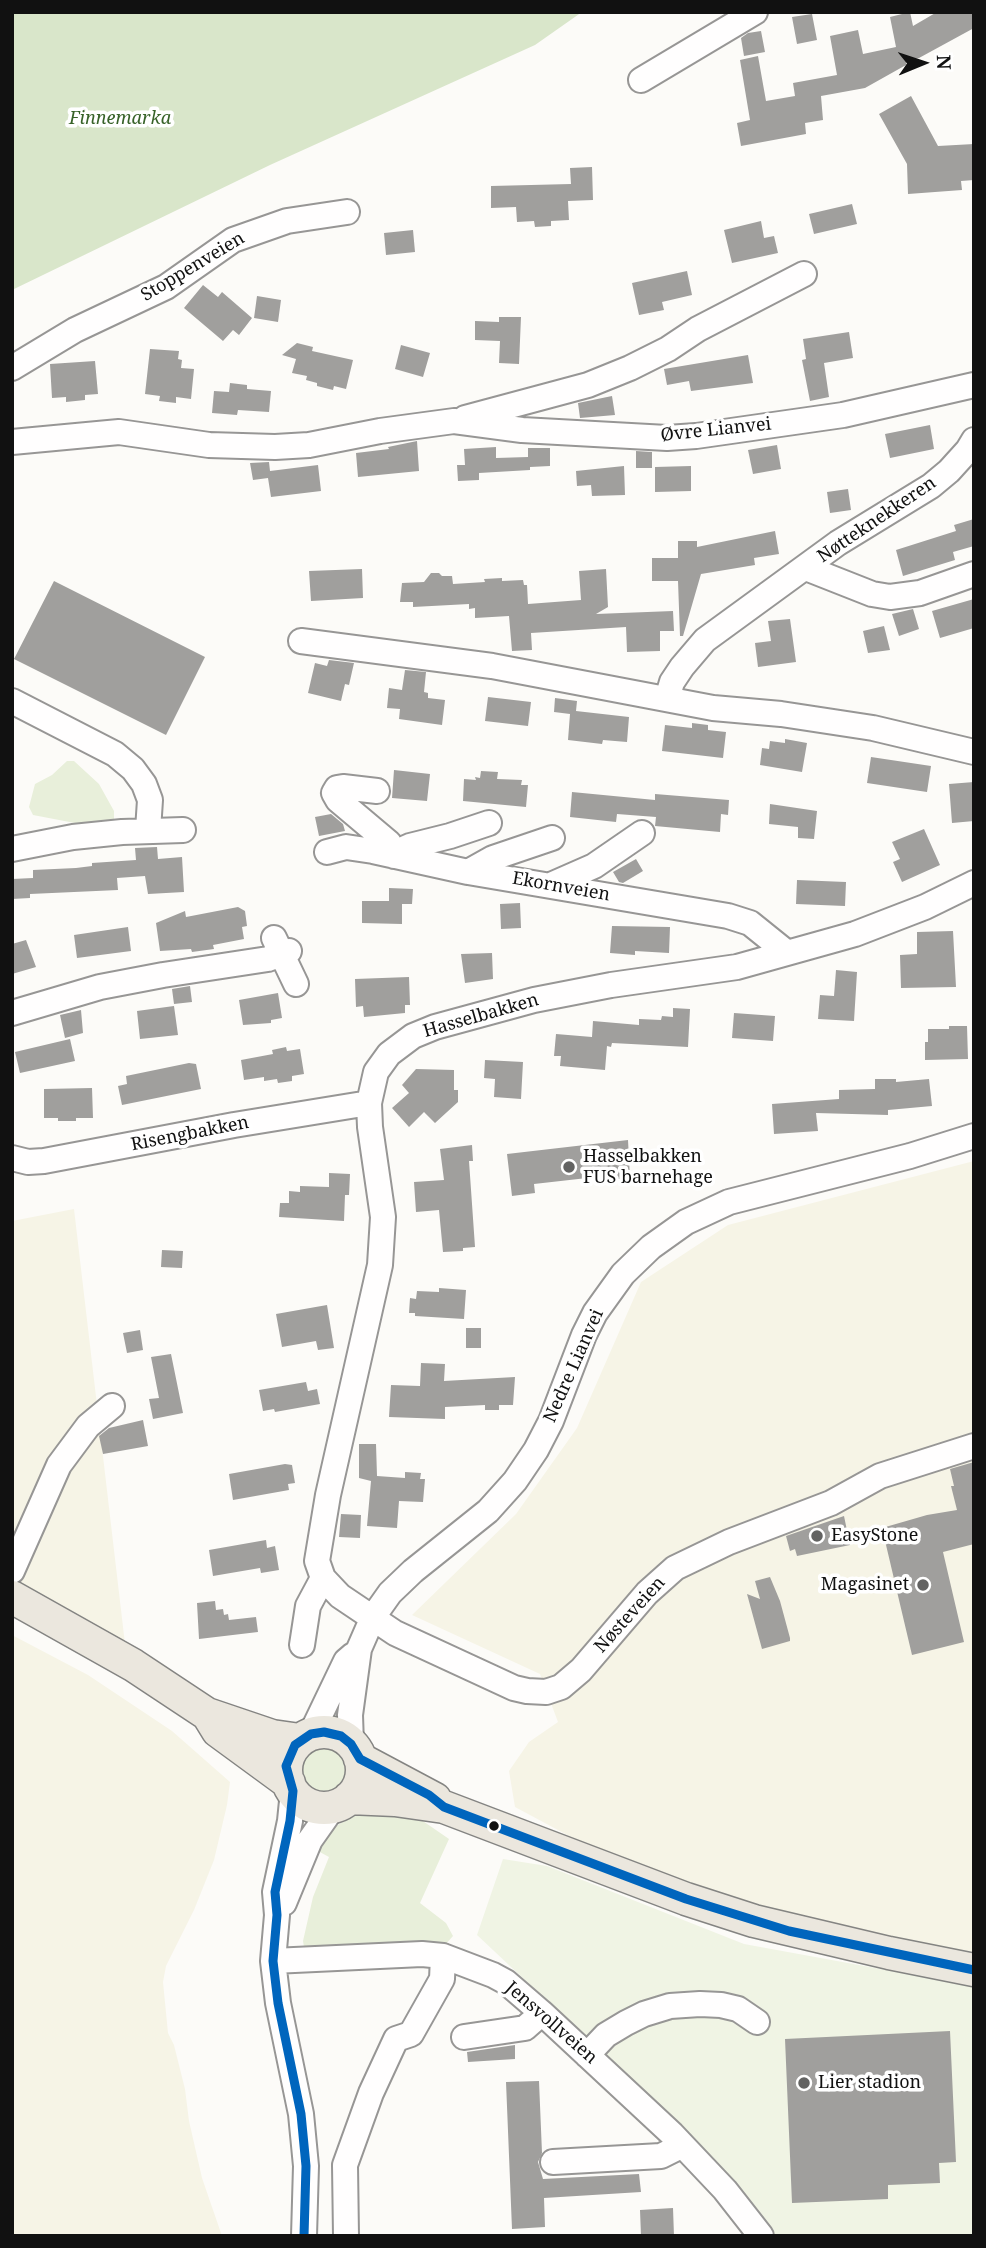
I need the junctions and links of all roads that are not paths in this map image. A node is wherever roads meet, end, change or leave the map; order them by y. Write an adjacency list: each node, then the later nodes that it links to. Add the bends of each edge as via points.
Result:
1 (755, 12): 2 (street)
2 (641, 80)
3 (347, 212): 5 (street, Stoppenveien, via 287,221 233,240 166,287 75,330)
4 (804, 274): 7 (street, Øvre Lianvei, via 630,368 576,388)
5 (12, 368)
6 (974, 385): 7 (street, Øvre Lianvei, via 843,415 696,436 522,430)
7 (454, 421): 9 (street, Øvre Lianvei, via 275,447 121,432)
8 (974, 440): 10 (street, Nøtteknekkeren, via 931,486)
9 (12, 442)
10 (806, 568): 11 (street, Nøtteknekkeren, via 890,597 920,593); 13 (street, Nøtteknekkeren, via 705,640 672,682)
11 (974, 574)
12 (301, 641): 13 (street, via 492,666)
13 (667, 699): 15 (street, via 873,728)
14 (12, 701): 19 (street, via 134,769 150,800)
15 (974, 752)
16 (377, 791): 24 (street, via 342,787 334,793 389,844)
17 (489, 822): 24 (street, via 401,849)
18 (183, 830): 19 (street)
19 (148, 831): 22 (street, via 48,840)
20 (642, 833): 27 (street, via 594,866)
21 (552, 838): 25 (street, via 493,858)
22 (12, 849)
23 (327, 852): 24 (street, Ekornveien, via 346,848)
24 (394, 856): 25 (street, Ekornveien)
25 (468, 872): 27 (street, Ekornveien)
26 (974, 883): 28 (street, Hasselbakken, via 881,925)
27 (552, 884): 28 (street, Ekornveien, via 728,916 750,923)
28 (786, 953): 31 (street, Hasselbakken, via 737,967 544,997 435,1027 388,1054 376,1072)
29 (296, 984): 30 (street, via 282,948 268,959 131,980)
30 (12, 1013)
31 (369, 1103): 33 (street, Risengbakken, via 44,1161); 37 (street, Hasselbakken, via 383,1238 328,1495 317,1561)
32 (974, 1136): 39 (street, Nedre Lianvei, via 729,1202 686,1222 651,1247 623,1274 595,1313 551,1421 515,1481 488,1510 390,1593)
33 (12, 1158)
34 (112, 1406): 36 (street, via 88,1426 59,1465)
35 (974, 1446): 39 (street, Nøsteveien, via 880,1476 831,1503 675,1568 647,1593 581,1670 553,1690 513,1688 395,1633)
36 (12, 1571)
37 (323, 1578): 39 (street); 40 (street, via 308,1606)
38 (12, 1597): 42 (main road, via 133,1665)
39 (373, 1618): 41 (street, Nedre Lianvei)
40 (302, 1645)
41 (359, 1649): 43 (street, Nedre Lianvei, via 346,1661); 44 (street, Nedre Lianvei, via 350,1715)
42 (207, 1714): 43 (main road, via 272,1736); 45 (main road, via 218,1731)
43 (306, 1737): 44 (main road, via 333,1733); 45 (main road, via 288,1758)
44 (356, 1751): 46 (main road, via 360,1779); 47 (main road)
45 (291, 1787): 46 (main road, via 313,1806); 48 (street, via 290,1821 275,1892)
46 (342, 1802): 47 (main road, via 395,1800); 48 (street, via 310,1840)
47 (444, 1807): 51 (main road, via 754,1921)
48 (277, 1915): 50 (street)
49 (443, 1956): 50 (street, Jensvollveien); 52 (street, Jensvollveien, via 494,1975); 59 (street, via 442,1979 411,2034 396,2039 345,2165)
50 (273, 1961): 58 (street, via 302,2114)
51 (974, 1970)
52 (542, 2013): 54 (street, via 525,2028); 55 (street, Jensvollveien)
53 (757, 2022): 55 (street, via 722,2005 670,2006 626,2023)
54 (464, 2037)
55 (587, 2055): 56 (street, Jensvollveien)
56 (681, 2144): 57 (street, via 661,2155); 60 (street, Jensvollveien)
57 (553, 2162)
58 (304, 2236)
59 (346, 2236)
60 (761, 2236)

